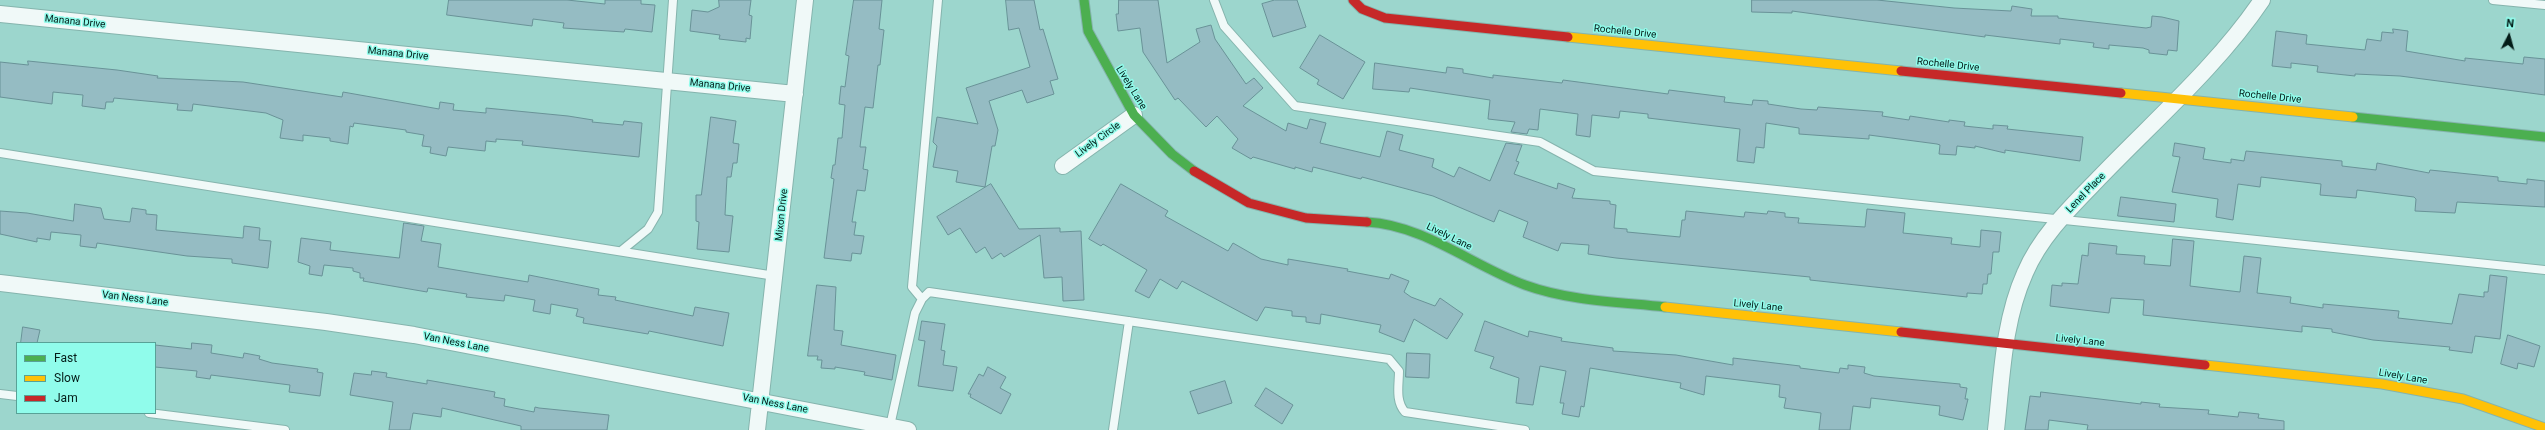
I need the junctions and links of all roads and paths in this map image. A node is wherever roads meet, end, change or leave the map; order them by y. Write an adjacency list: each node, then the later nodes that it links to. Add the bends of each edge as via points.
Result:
1 (673, 0): 11 (lane)
2 (805, 0): 12 (street, Mixon Drive)
3 (938, 0): 23 (lane, via 912,287)
4 (1084, 0): 14 (street, Lively Lane, via 1088,31)
5 (1214, 0): 18 (lane, via 1224,26 1295,106 1540,142 1594,171)
6 (1353, 0): 13 (street, Rochelle Drive, via 1362,9 1385,18)
7 (2262, 0): 13 (street, Lenel Place, via 2218,56)
8 (2493, 0): 9 (lane)
9 (2545, 5)
10 (0, 14): 11 (street, Manana Drive)
11 (666, 81): 12 (street, Manana Drive); 19 (lane, via 658,212 648,229)
12 (795, 94): 21 (street, Mixon Drive)
13 (2176, 99): 15 (street, Rochelle Drive); 18 (street, Lenel Place)
14 (1134, 114): 17 (street, Lively Circle); 25 (street, Lively Lane, via 1172,154 1206,179 1249,203 1306,218 1373,222 1414,233 1525,286 1571,297)
15 (2545, 137)
16 (0, 153): 19 (lane)
17 (1063, 166)
18 (2061, 218): 20 (lane); 25 (street, Lenel Place, via 2025,272 2014,301)
19 (621, 251): 21 (lane)
20 (2545, 270)
21 (775, 276): 28 (street, Mixon Drive)
22 (0, 283): 28 (street, Van Ness Lane, via 414,335)
23 (922, 299): 24 (lane, via 929,292); 30 (lane, via 915,313)
24 (1129, 321): 35 (lane); 36 (lane, via 1389,359 1399,371 1398,398 1405,412)
25 (2005, 345): 31 (street, Lively Lane, via 2382,384 2463,399); 37 (street, Lenel Place)
26 (0, 394): 27 (lane)
27 (16, 396)
28 (761, 401): 30 (street, Van Ness Lane); 33 (street, Mixon Drive)
29 (156, 414): 32 (lane)
30 (886, 427): 34 (street, Van Ness Lane)
31 (2545, 428)
32 (285, 430)
33 (757, 430)
34 (908, 430)
35 (1113, 430)
36 (1525, 430)
37 (1996, 430)

